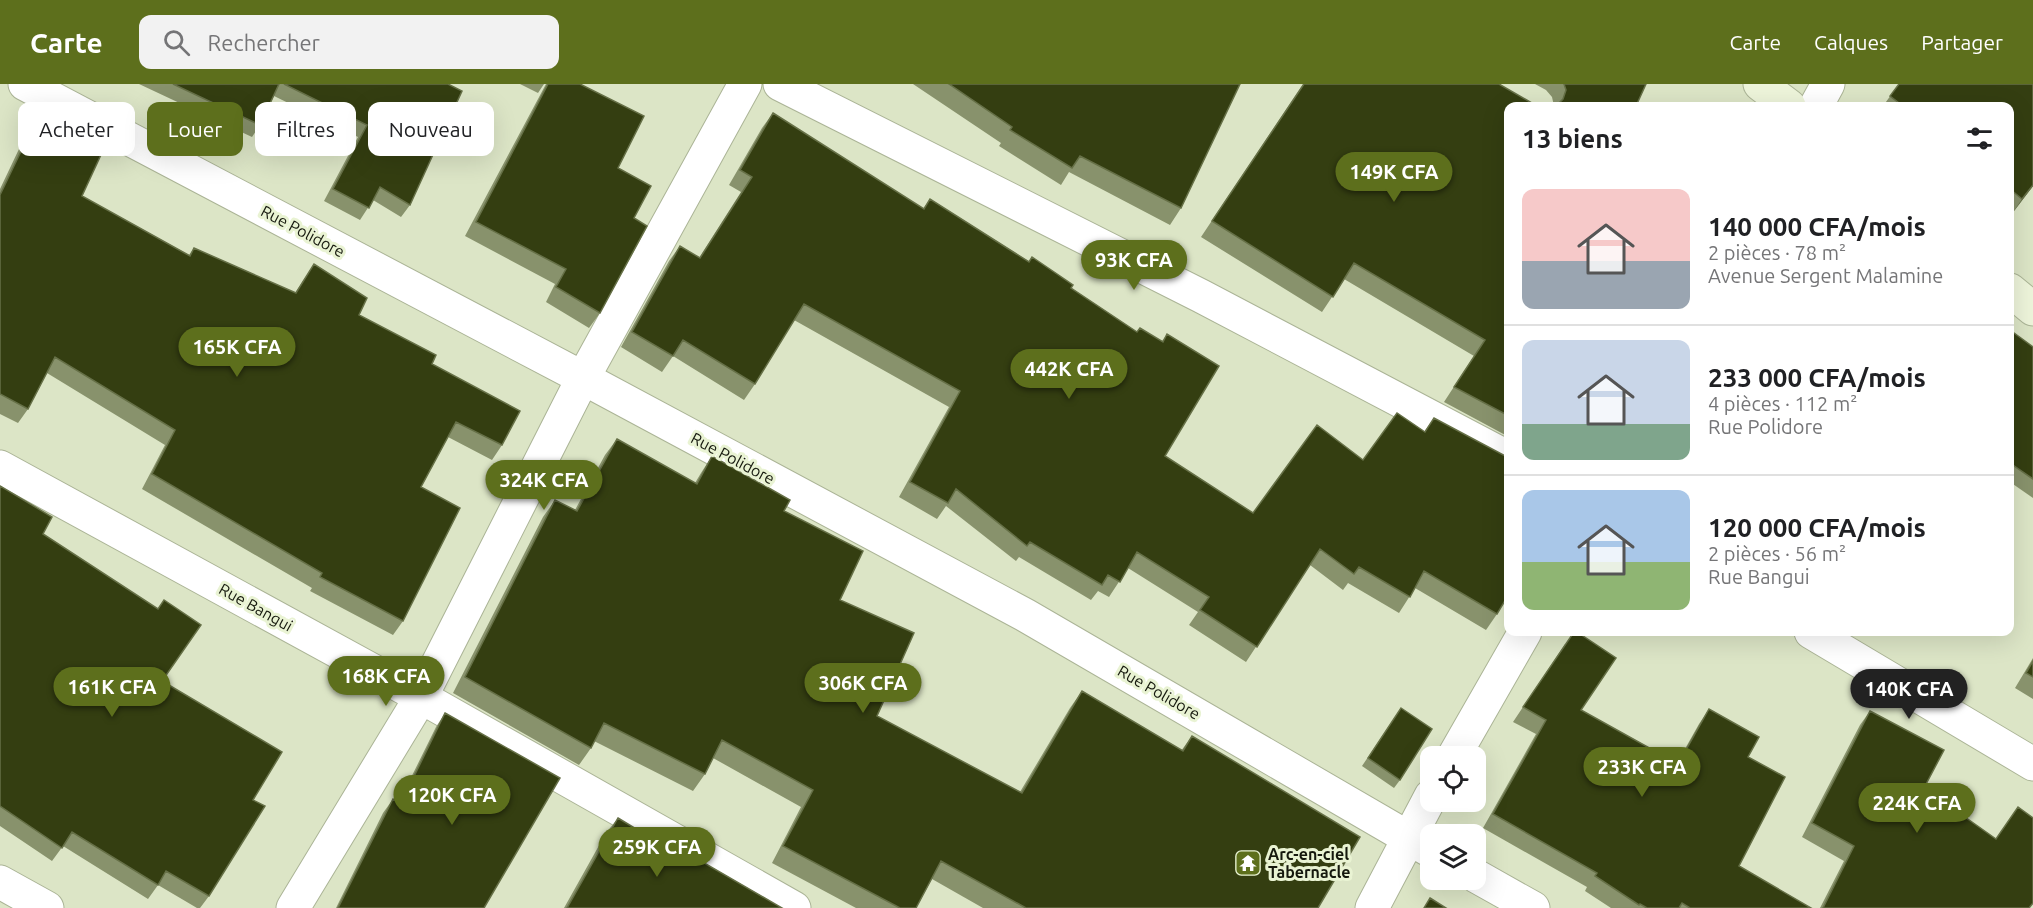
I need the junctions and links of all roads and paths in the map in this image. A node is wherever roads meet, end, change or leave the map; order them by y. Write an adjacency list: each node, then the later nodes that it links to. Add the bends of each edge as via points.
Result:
1 (25, 84): 10 (street, Rue Polidore)
2 (745, 84): 10 (street)
3 (780, 84): 11 (street)
4 (1760, 84): 6 (street)
5 (1828, 84): 7 (street)
6 (1784, 102)
7 (1817, 102)
8 (2014, 293): 9 (street)
9 (2033, 309)
10 (583, 378): 15 (street); 19 (street, Rue Polidore, via 1025,615)
11 (1504, 455)
12 (0, 467): 15 (street, Rue Bangui)
13 (1523, 636): 16 (street)
14 (1818, 636): 17 (street)
15 (421, 697): 23 (street); 24 (street, Rue Bangui)
16 (1460, 746)
17 (2033, 764)
18 (1427, 812): 19 (street)
19 (1419, 844): 25 (street)
20 (0, 882): 22 (street)
21 (1486, 882): 26 (street)
22 (47, 908)
23 (293, 908)
24 (794, 908)
25 (1372, 908)
26 (1533, 908)

